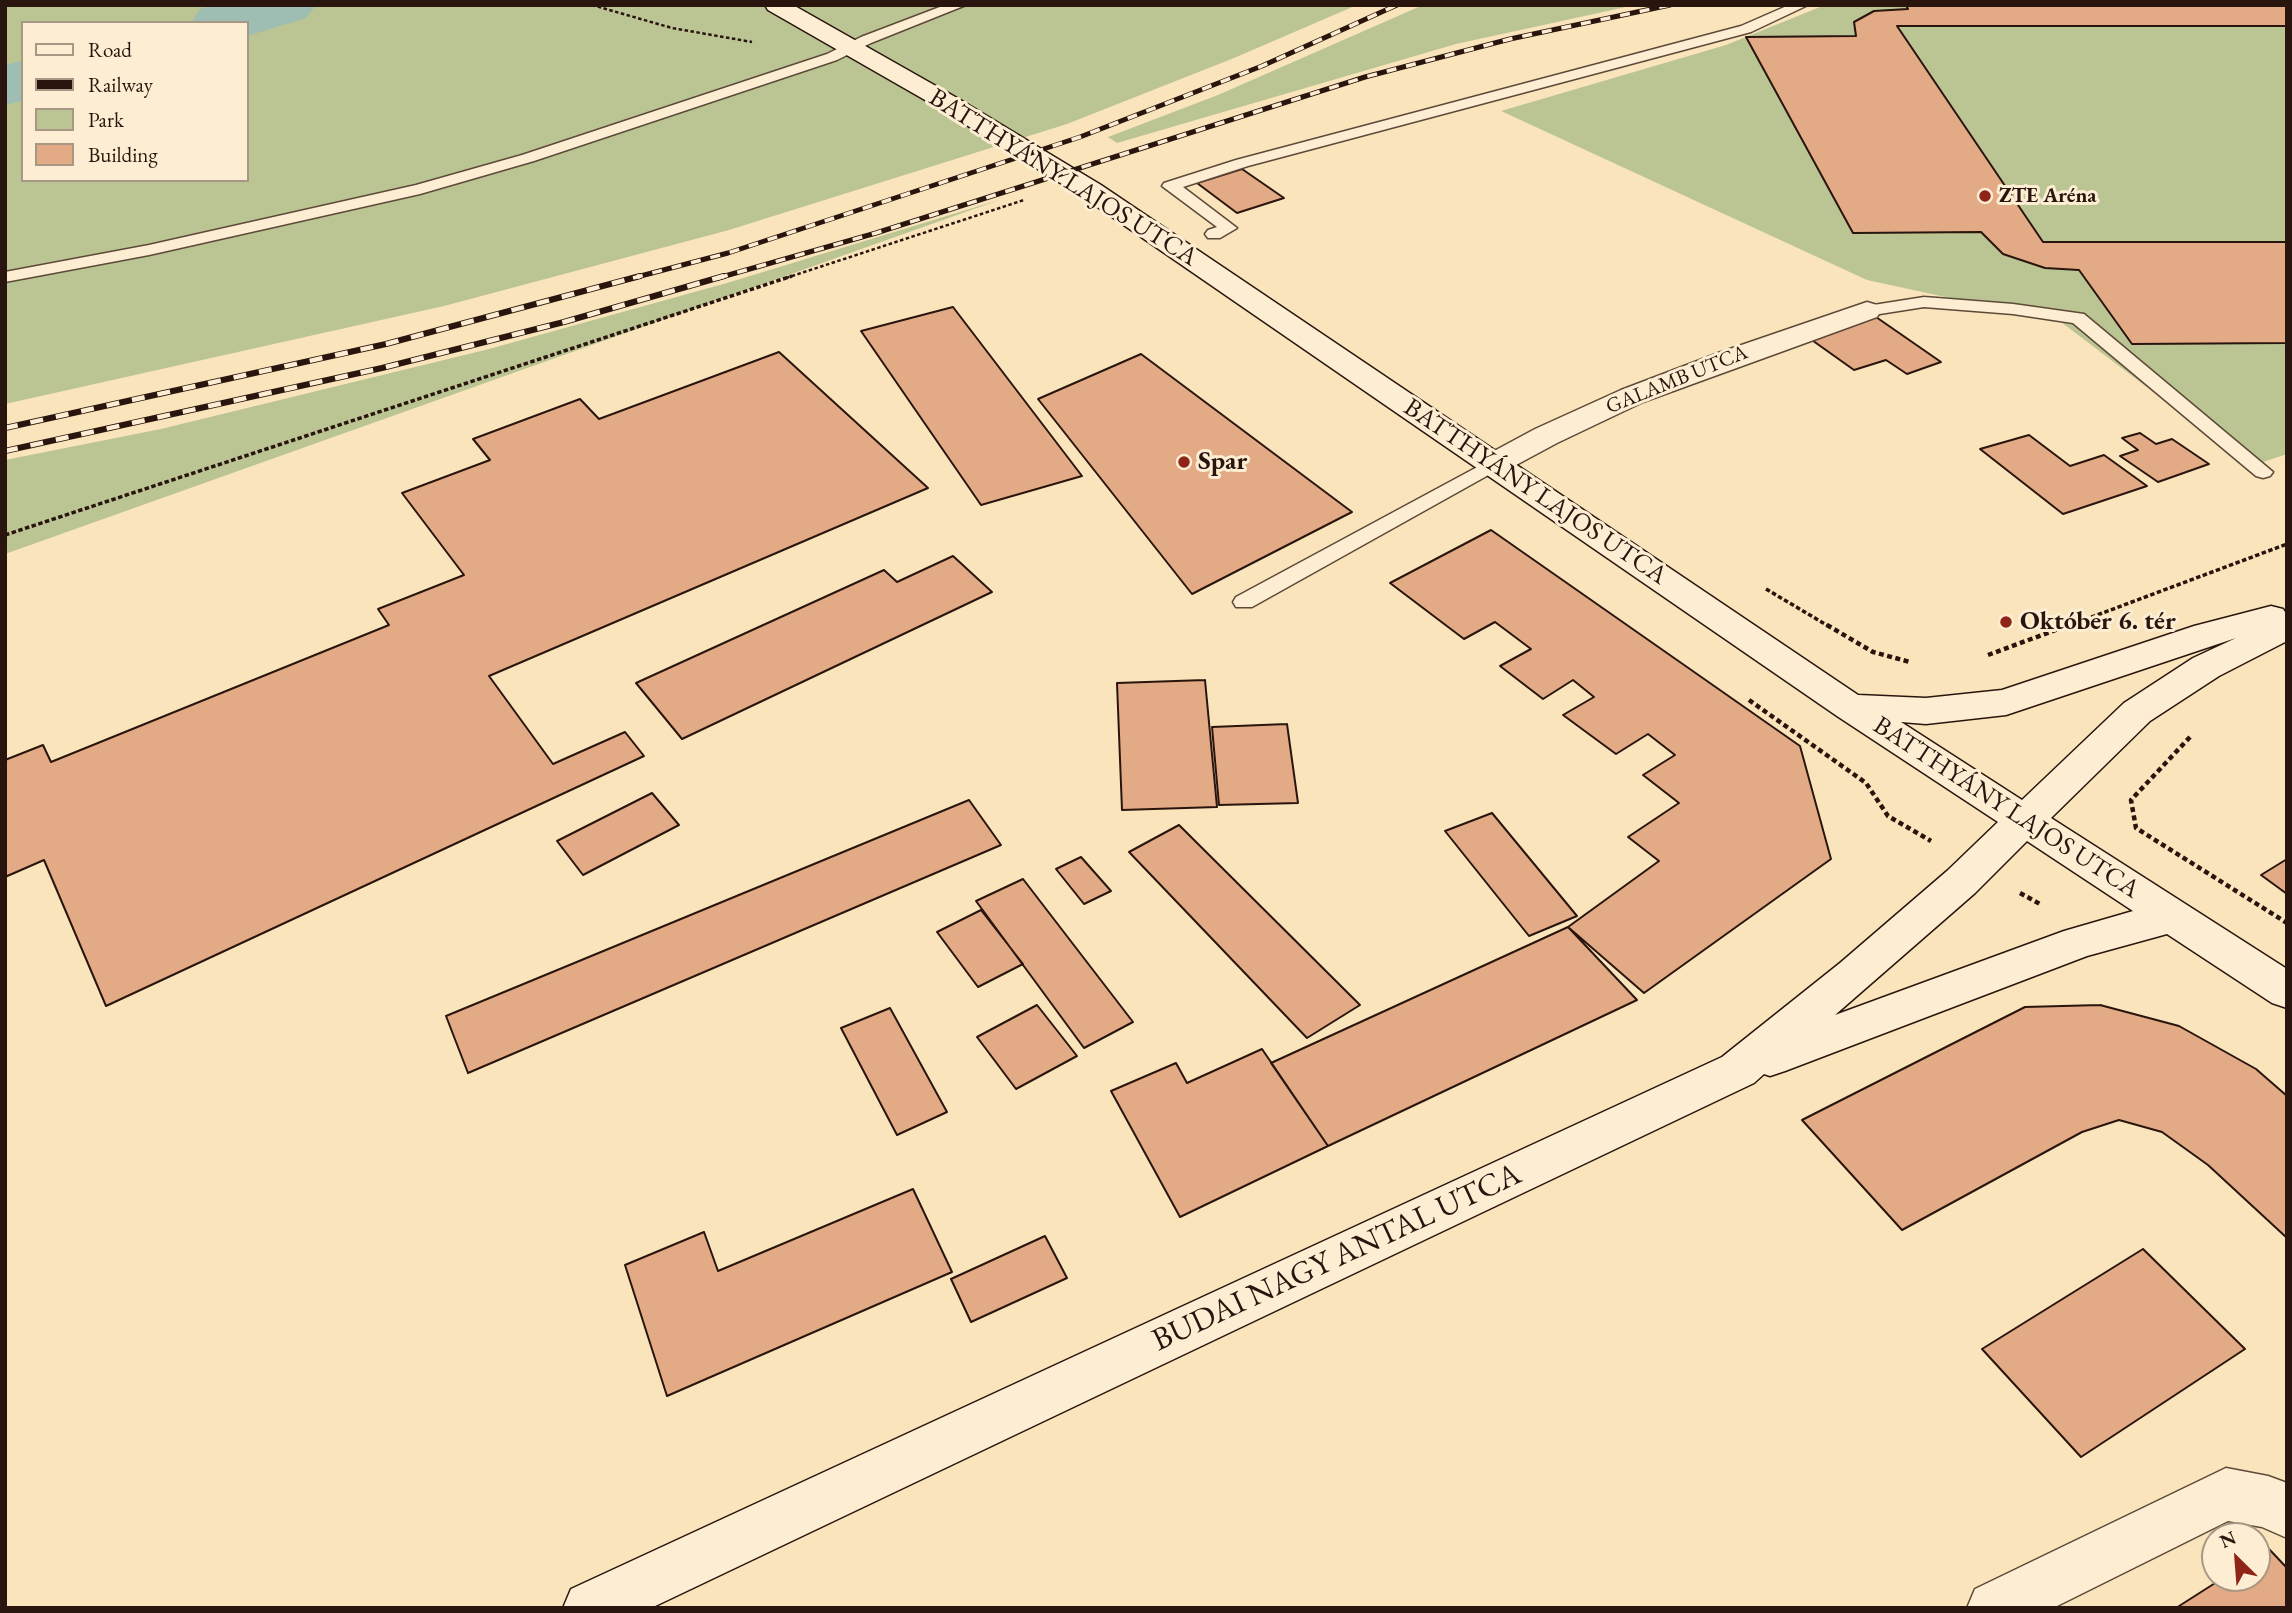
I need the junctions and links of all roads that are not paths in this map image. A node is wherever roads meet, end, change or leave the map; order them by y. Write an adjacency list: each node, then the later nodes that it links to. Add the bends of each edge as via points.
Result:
1 (776, 5): 4 (street, BATTHYÁNY LAJOS UTCA, via 806,22)
2 (959, 5): 4 (lane)
3 (1801, 5): 5 (lane, via 1746,29 1170,186 1229,228)
4 (841, 52): 6 (lane, via 528,158 420,189); 8 (street, BATTHYÁNY LAJOS UTCA, via 1092,191)
5 (1214, 234)
6 (5, 277)
7 (1867, 312): 8 (street, GALAMB UTCA, via 1632,396); 9 (lane, via 1924,302 2078,318)
8 (1494, 464): 10 (lane); 13 (street, BATTHYÁNY LAJOS UTCA)
9 (2263, 472)
10 (1244, 602)
11 (2287, 613): 13 (street, via 2206,634 1980,708 1926,712)
12 (2287, 627): 14 (street, via 2206,667 2137,712)
13 (1850, 707): 14 (street, BATTHYÁNY LAJOS UTCA)
14 (2025, 819): 15 (street, BATTHYÁNY LAJOS UTCA); 17 (street, BUDAI NAGY ANTAL UTCA, via 1855,975)
15 (2173, 916): 16 (street, BATTHYÁNY LAJOS UTCA); 17 (street, via 2079,942)
16 (2287, 991)
17 (1738, 1070): 19 (street, BUDAI NAGY ANTAL UTCA)
18 (2287, 1512): 20 (street, via 2268,1502 2226,1494)
19 (594, 1607)
20 (1994, 1608)

